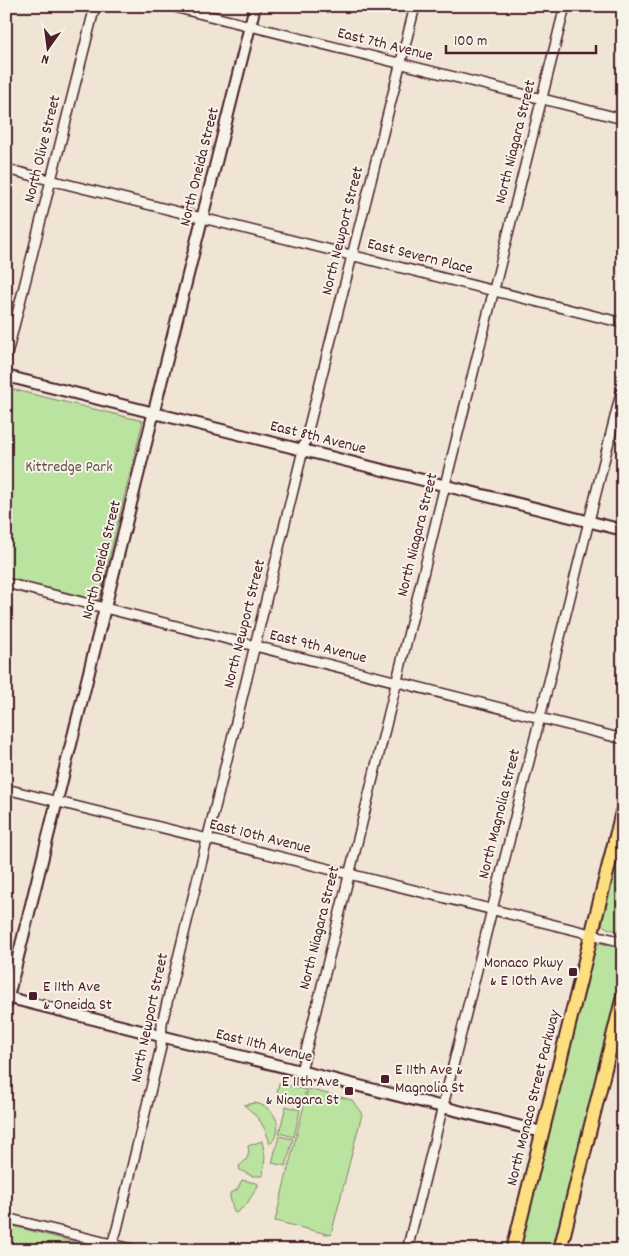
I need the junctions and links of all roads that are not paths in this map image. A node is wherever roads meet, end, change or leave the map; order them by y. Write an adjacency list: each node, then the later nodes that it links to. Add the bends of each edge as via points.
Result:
1 (95, 6): 11 (street, North Olive Street)
2 (170, 6): 6 (street, East 7th Avenue)
3 (255, 6): 6 (street, North Oneida Street)
4 (415, 6): 7 (street, North Newport Street)
5 (565, 6): 8 (street, North Niagara Street)
6 (250, 26): 7 (street, East 7th Avenue); 12 (street, North Oneida Street)
7 (401, 64): 8 (street, East 7th Avenue); 13 (street, North Newport Street)
8 (542, 99): 9 (street, East 7th Avenue); 14 (street, North Niagara Street)
9 (623, 119)
10 (6, 169): 11 (street, East Severn Place)
11 (50, 180): 12 (street, East Severn Place); 16 (street, North Olive Street)
12 (202, 218): 13 (street, East Severn Place); 19 (street, North Oneida Street)
13 (352, 255): 14 (street, East Severn Place); 20 (street, North Newport Street)
14 (494, 291): 15 (street, East Severn Place); 21 (street, North Niagara Street)
15 (623, 323)
16 (6, 358)
17 (6, 376): 19 (street, East 8th Avenue)
18 (623, 385): 22 (street, North Magnolia Street)
19 (154, 413): 20 (street, East 8th Avenue); 25 (street, North Oneida Street)
20 (303, 450): 21 (street, East 8th Avenue); 26 (street, North Newport Street)
21 (445, 485): 22 (street, East 8th Avenue); 27 (street, North Niagara Street)
22 (588, 522): 23 (street, East 8th Avenue); 28 (street, North Magnolia Street)
23 (623, 530)
24 (6, 583): 25 (street, East 9th Avenue)
25 (105, 608): 26 (street, East 9th Avenue); 31 (street, North Oneida Street)
26 (255, 647): 27 (street, East 9th Avenue); 33 (street, North Newport Street)
27 (397, 682): 28 (street, East 9th Avenue); 34 (street, North Niagara Street)
28 (540, 718): 29 (street, East 9th Avenue); 35 (street, North Magnolia Street)
29 (623, 739)
30 (6, 789): 31 (street, East 10th Avenue)
31 (57, 802): 33 (street, East 10th Avenue); 39 (street, North Oneida Street)
32 (623, 808): 36 (main road, North Monaco Street Parkway)
33 (207, 839): 34 (street, East 10th Avenue); 40 (street, North Newport Street, via 162,1024)
34 (349, 874): 35 (street, East 10th Avenue); 41 (street, North Niagara Street)
35 (492, 910): 36 (street, East 10th Avenue); 42 (street, North Magnolia Street)
36 (591, 934): 37 (street, East 10th Avenue); 43 (main road, North Monaco Street Parkway)
37 (623, 942)
38 (623, 996): 51 (main road)
39 (7, 1000): 40 (street, East 11th Avenue)
40 (162, 1036): 41 (street, East 11th Avenue); 45 (street, North Newport Street)
41 (301, 1071): 42 (street, East 11th Avenue)
42 (443, 1106): 43 (street, East 11th Avenue); 49 (street, North Magnolia Street)
43 (542, 1132): 50 (main road, North Monaco Street Parkway)
44 (6, 1218): 45 (street)
45 (112, 1247): 48 (street)
46 (6, 1249): 47 (street)
47 (11, 1250)
48 (136, 1250)
49 (407, 1250)
50 (513, 1250)
51 (560, 1250)

